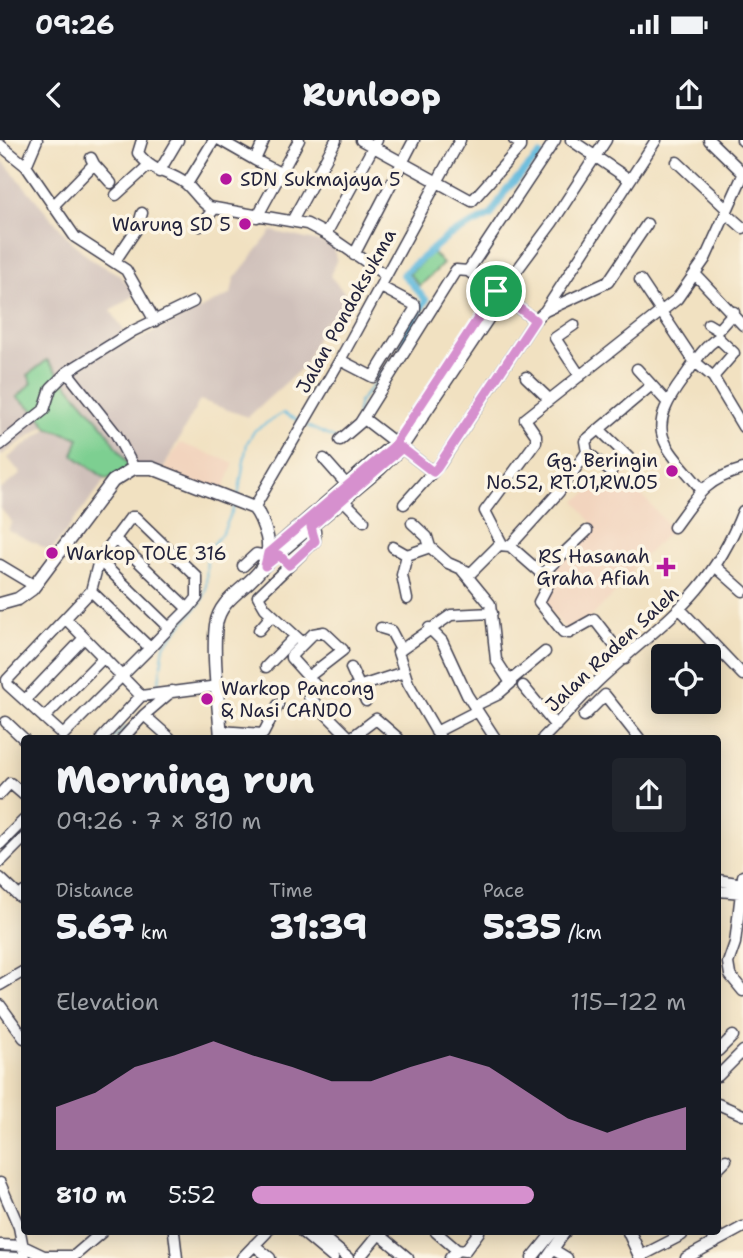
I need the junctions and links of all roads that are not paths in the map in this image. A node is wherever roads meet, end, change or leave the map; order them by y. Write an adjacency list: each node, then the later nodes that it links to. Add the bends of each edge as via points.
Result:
1 (37, 140): 24 (street)
2 (142, 140): 25 (street, via 138,153)
3 (178, 140): 26 (street)
4 (214, 140): 32 (street)
5 (220, 140): 21 (street)
6 (264, 140): 21 (street)
7 (299, 140): 27 (street)
8 (336, 140): 39 (street)
9 (361, 140): 18 (street)
10 (414, 140): 22 (street)
11 (460, 140): 31 (street, Jalan Pondoksukma)
12 (514, 140): 31 (street, via 520,147 474,201)
13 (555, 140): 46 (street)
14 (571, 140): 20 (street)
15 (606, 140): 20 (street)
16 (656, 140): 29 (street)
17 (709, 140): 28 (street)
18 (375, 143): 22 (street); 43 (street)
19 (0, 145): 24 (street)
20 (595, 156): 29 (street); 51 (street)
21 (254, 160): 27 (street)
22 (402, 162): 31 (street); 44 (street)
23 (677, 162): 36 (street)
24 (26, 166): 34 (street)
25 (148, 166): 26 (street); 33 (street)
26 (159, 172): 32 (street)
27 (280, 173): 38 (street)
28 (743, 174): 36 (street)
29 (631, 180): 53 (street)
30 (111, 183): 34 (street, via 93,161)
31 (437, 183): 48 (street, Jalan Pondoksukma)
32 (187, 184): 35 (street, via 201,202)
33 (116, 195)
34 (53, 206): 45 (street, via 75,237)
35 (214, 209): 38 (street); 41 (street)
36 (727, 211): 42 (street); 47 (street)
37 (142, 213): 45 (street, via 138,228)
38 (257, 217): 39 (street)
39 (292, 221): 43 (street)
40 (647, 225): 53 (street, via 608,282)
41 (200, 226)
42 (743, 228)
43 (326, 234): 44 (street)
44 (354, 255): 48 (street)
45 (115, 261): 57 (street, via 130,276)
46 (468, 271): 51 (street); 71 (street, via 456,270)
47 (695, 274): 54 (street); 55 (street)
48 (385, 275): 50 (street, Jalan Pondoksukma)
49 (640, 280): 54 (street)
50 (381, 287): 61 (street, Jalan Pondoksukma); 61 (street, via 415,309 373,377)
51 (502, 290): 56 (street); 76 (street)
52 (193, 302): 57 (street)
53 (545, 311): 56 (street)
54 (662, 312): 62 (street); 65 (street)
55 (734, 312): 58 (street, via 718,330); 60 (street)
56 (535, 320): 83 (street)
57 (155, 321): 64 (street)
58 (708, 324)
59 (574, 325): 65 (street, via 555,338)
60 (743, 325)
61 (340, 360): 87 (street, Jalan Pondoksukma)
62 (694, 361): 67 (street); 67 (street, via 718,338 733,349 733,356); 70 (street)
63 (637, 369): 70 (street)
64 (67, 372): 75 (street, via 51,388 44,410); 80 (street, via 116,434)
65 (580, 376): 69 (street)
66 (526, 377): 69 (street)
67 (713, 377): 72 (street)
68 (648, 388): 73 (street)
69 (548, 398): 96 (street, via 525,419 536,442 485,511)
70 (667, 402): 85 (street, via 660,430 663,440)
71 (361, 420): 74 (street); 76 (street)
72 (743, 427)
73 (600, 430): 77 (street, via 584,442); 79 (street)
74 (340, 440)
75 (0, 445)
76 (397, 447): 83 (street); 84 (street); 86 (street)
77 (587, 452): 82 (street); 96 (street, via 558,492)
78 (324, 459): 84 (street)
79 (631, 460)
80 (134, 468): 87 (main road, via 152,468); 108 (main road, via 113,481)
81 (743, 469): 85 (street, via 722,475)
82 (611, 472)
83 (431, 475): 88 (street)
84 (347, 485): 92 (street)
85 (701, 489): 93 (street)
86 (343, 500): 90 (street); 92 (street)
87 (248, 504): 100 (main road, via 264,526)
88 (404, 504)
89 (743, 511): 105 (street, Jalan Raden Saleh)
90 (364, 521)
91 (412, 523): 98 (street)
92 (309, 524): 100 (street); 103 (street, via 315,541)
93 (674, 527)
94 (587, 531): 107 (street)
95 (114, 538): 101 (street); 113 (street); 113 (street, via 134,516 197,577 197,598)
96 (506, 545): 106 (street, via 473,572); 107 (street)
97 (393, 547): 99 (street)
98 (430, 547): 99 (street); 106 (street)
99 (407, 555): 111 (street, via 402,575)
100 (270, 558): 103 (street); 104 (street, via 256,554); 137 (main road, via 220,613 216,625)
101 (99, 560): 109 (street); 118 (street)
102 (0, 565): 108 (street)
103 (289, 565): 116 (street, via 258,596)
104 (243, 566)
105 (716, 567): 110 (street); 114 (street, Jalan Raden Saleh)
106 (462, 570): 115 (street, via 487,599)
107 (542, 574): 129 (street, via 549,583 539,602 563,632 594,618)
108 (35, 586): 112 (main road, via 18,599)
109 (92, 591): 117 (street); 124 (street)
110 (743, 591)
111 (407, 599)
112 (0, 604)
113 (188, 609): 118 (street)
114 (681, 610): 129 (street, Jalan Raden Saleh); 133 (street)
115 (492, 613): 120 (street, via 450,615); 135 (street, via 496,660)
116 (272, 615): 121 (street); 123 (street)
117 (66, 620): 122 (street); 143 (street, via 7,680)
118 (169, 628): 124 (street)
119 (381, 628): 125 (street, via 391,631)
120 (429, 628): 125 (street); 146 (street, via 442,642)
121 (259, 630)
122 (84, 638): 127 (street); 143 (street)
123 (299, 640): 128 (street, via 324,632); 130 (street); 134 (street, via 291,658)
124 (150, 648): 132 (street)
125 (400, 652): 131 (street)
126 (545, 652): 135 (street)
127 (104, 657): 132 (street); 149 (street)
128 (348, 658): 134 (street); 138 (street)
129 (625, 659): 151 (street, Jalan Raden Saleh)
130 (266, 667)
131 (404, 672): 138 (street); 159 (street)
132 (122, 675): 141 (street); 149 (street, via 68,734)
133 (743, 676)
134 (308, 677): 139 (street)
135 (510, 681): 146 (street, via 506,689)
136 (523, 686): 151 (street)
137 (218, 687): 140 (street); 155 (main road)
138 (356, 688): 144 (street)
139 (319, 689)
140 (167, 691): 141 (street); 147 (street)
141 (143, 696): 152 (street)
142 (309, 697): 156 (street)
143 (25, 700): 149 (street)
144 (366, 701)
145 (278, 705): 155 (street, via 263,734)
146 (476, 708): 160 (street); 161 (street)
147 (144, 715): 153 (street); 154 (street)
148 (584, 716): 164 (street, via 605,695)
149 (44, 718)
150 (6, 722): 165 (street)
151 (554, 728): 162 (street, Jalan Raden Saleh); 163 (street)
152 (105, 735)
153 (126, 735)
154 (167, 735)
155 (220, 735)
156 (347, 735)
157 (354, 735): 158 (street, via 376,719)
158 (395, 735)
159 (437, 735)
160 (441, 735)
161 (493, 735)
162 (546, 735)
163 (560, 735)
164 (637, 735)
165 (21, 736)
166 (0, 775): 167 (street)
167 (10, 783): 168 (street); 169 (street)
168 (21, 792)
169 (0, 793)
170 (21, 823): 172 (street)
171 (21, 841): 173 (street)
172 (0, 844)
173 (0, 862)
174 (0, 878): 178 (street)
175 (721, 881): 176 (street)
176 (742, 886): 177 (street); 179 (street)
177 (721, 890)
178 (21, 895)
179 (739, 943): 180 (street)
180 (728, 963): 181 (street); 184 (street, via 730,975)
181 (721, 969)
182 (21, 973): 183 (street)
183 (0, 985)
184 (743, 991)
185 (0, 1005): 186 (street)
186 (21, 1034)
187 (733, 1036): 188 (street)
188 (721, 1048)
189 (743, 1051): 190 (street)
190 (721, 1073)
191 (721, 1106): 192 (street)
192 (742, 1117)
193 (0, 1183): 194 (street)
194 (4, 1202): 214 (street)
195 (743, 1227): 209 (street)
196 (97, 1235): 214 (street, via 74,1256)
197 (174, 1235): 217 (street)
198 (264, 1235): 211 (street)
199 (306, 1235): 220 (street)
200 (323, 1235): 221 (street)
201 (378, 1235): 222 (street)
202 (382, 1235): 223 (street)
203 (438, 1235): 212 (street)
204 (477, 1235): 212 (street, via 464,1251)
205 (557, 1235): 224 (street)
206 (558, 1235): 213 (street)
207 (630, 1235): 216 (main road)
208 (682, 1235): 216 (street)
209 (716, 1237): 226 (street)
210 (0, 1245): 214 (street)
211 (254, 1245): 218 (street); 219 (street)
212 (453, 1254)
213 (551, 1254): 225 (street)
214 (25, 1255): 215 (street)
215 (0, 1257)
216 (641, 1257)
217 (177, 1258)
218 (242, 1258)
219 (270, 1258)
220 (333, 1258)
221 (348, 1258)
222 (359, 1258)
223 (408, 1258)
224 (532, 1258)
225 (567, 1258)
226 (687, 1258)

